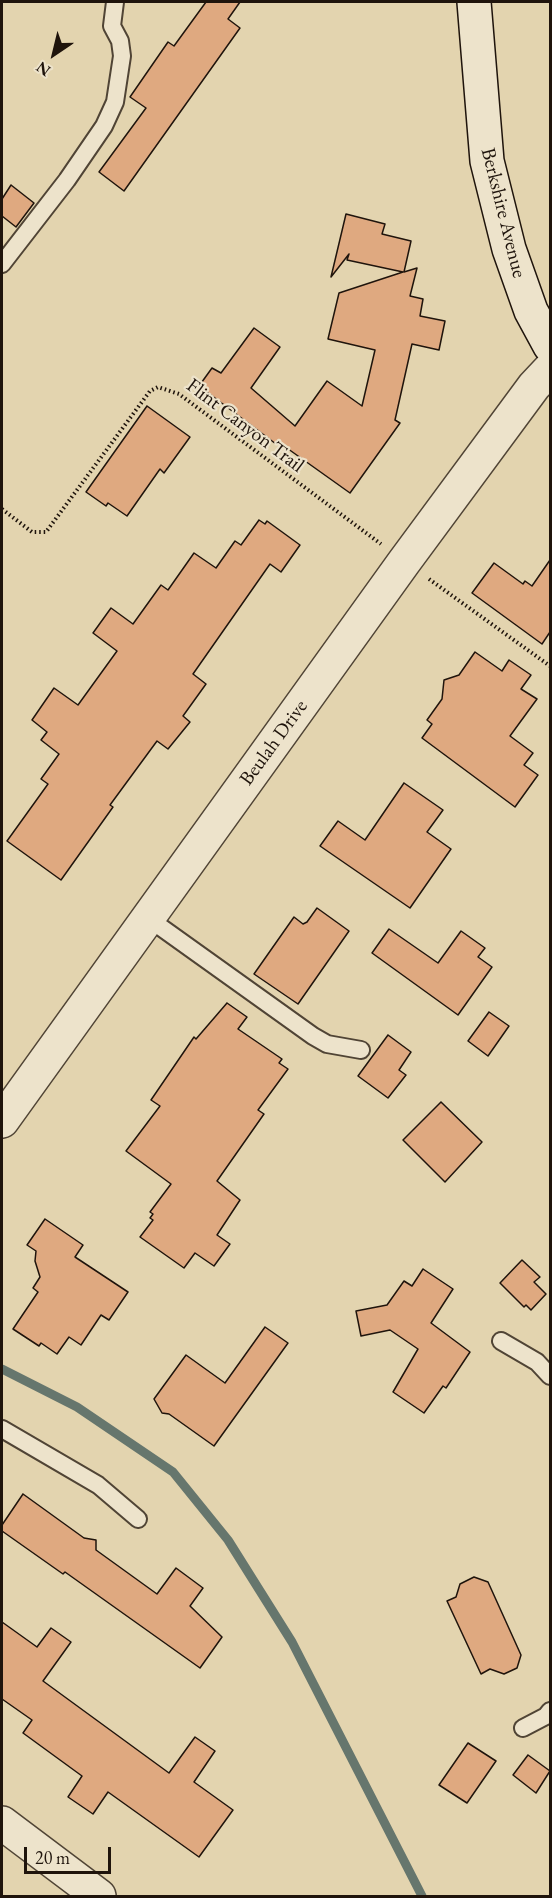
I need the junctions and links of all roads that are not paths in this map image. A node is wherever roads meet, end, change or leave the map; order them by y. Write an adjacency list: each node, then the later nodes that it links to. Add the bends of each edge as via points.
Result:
1 (115, 2): 3 (lane, via 112,26 122,56 115,102 104,126 67,180)
2 (474, 2): 4 (street, Berkshire Avenue, via 487,161 509,249 531,311)
3 (2, 264)
4 (550, 346)
5 (550, 369): 6 (street, Beulah Drive, via 404,561)
6 (148, 918): 7 (lane, via 313,1036 327,1044); 8 (street, Beulah Drive)
7 (361, 1050)
8 (2, 1121)
9 (501, 1341): 10 (lane, via 537,1362)
10 (550, 1376)
11 (2, 1429): 12 (lane, via 98,1485)
12 (138, 1519)
13 (550, 1711): 14 (lane)
14 (523, 1728)
15 (2, 1823): 16 (street)
16 (99, 1896)

